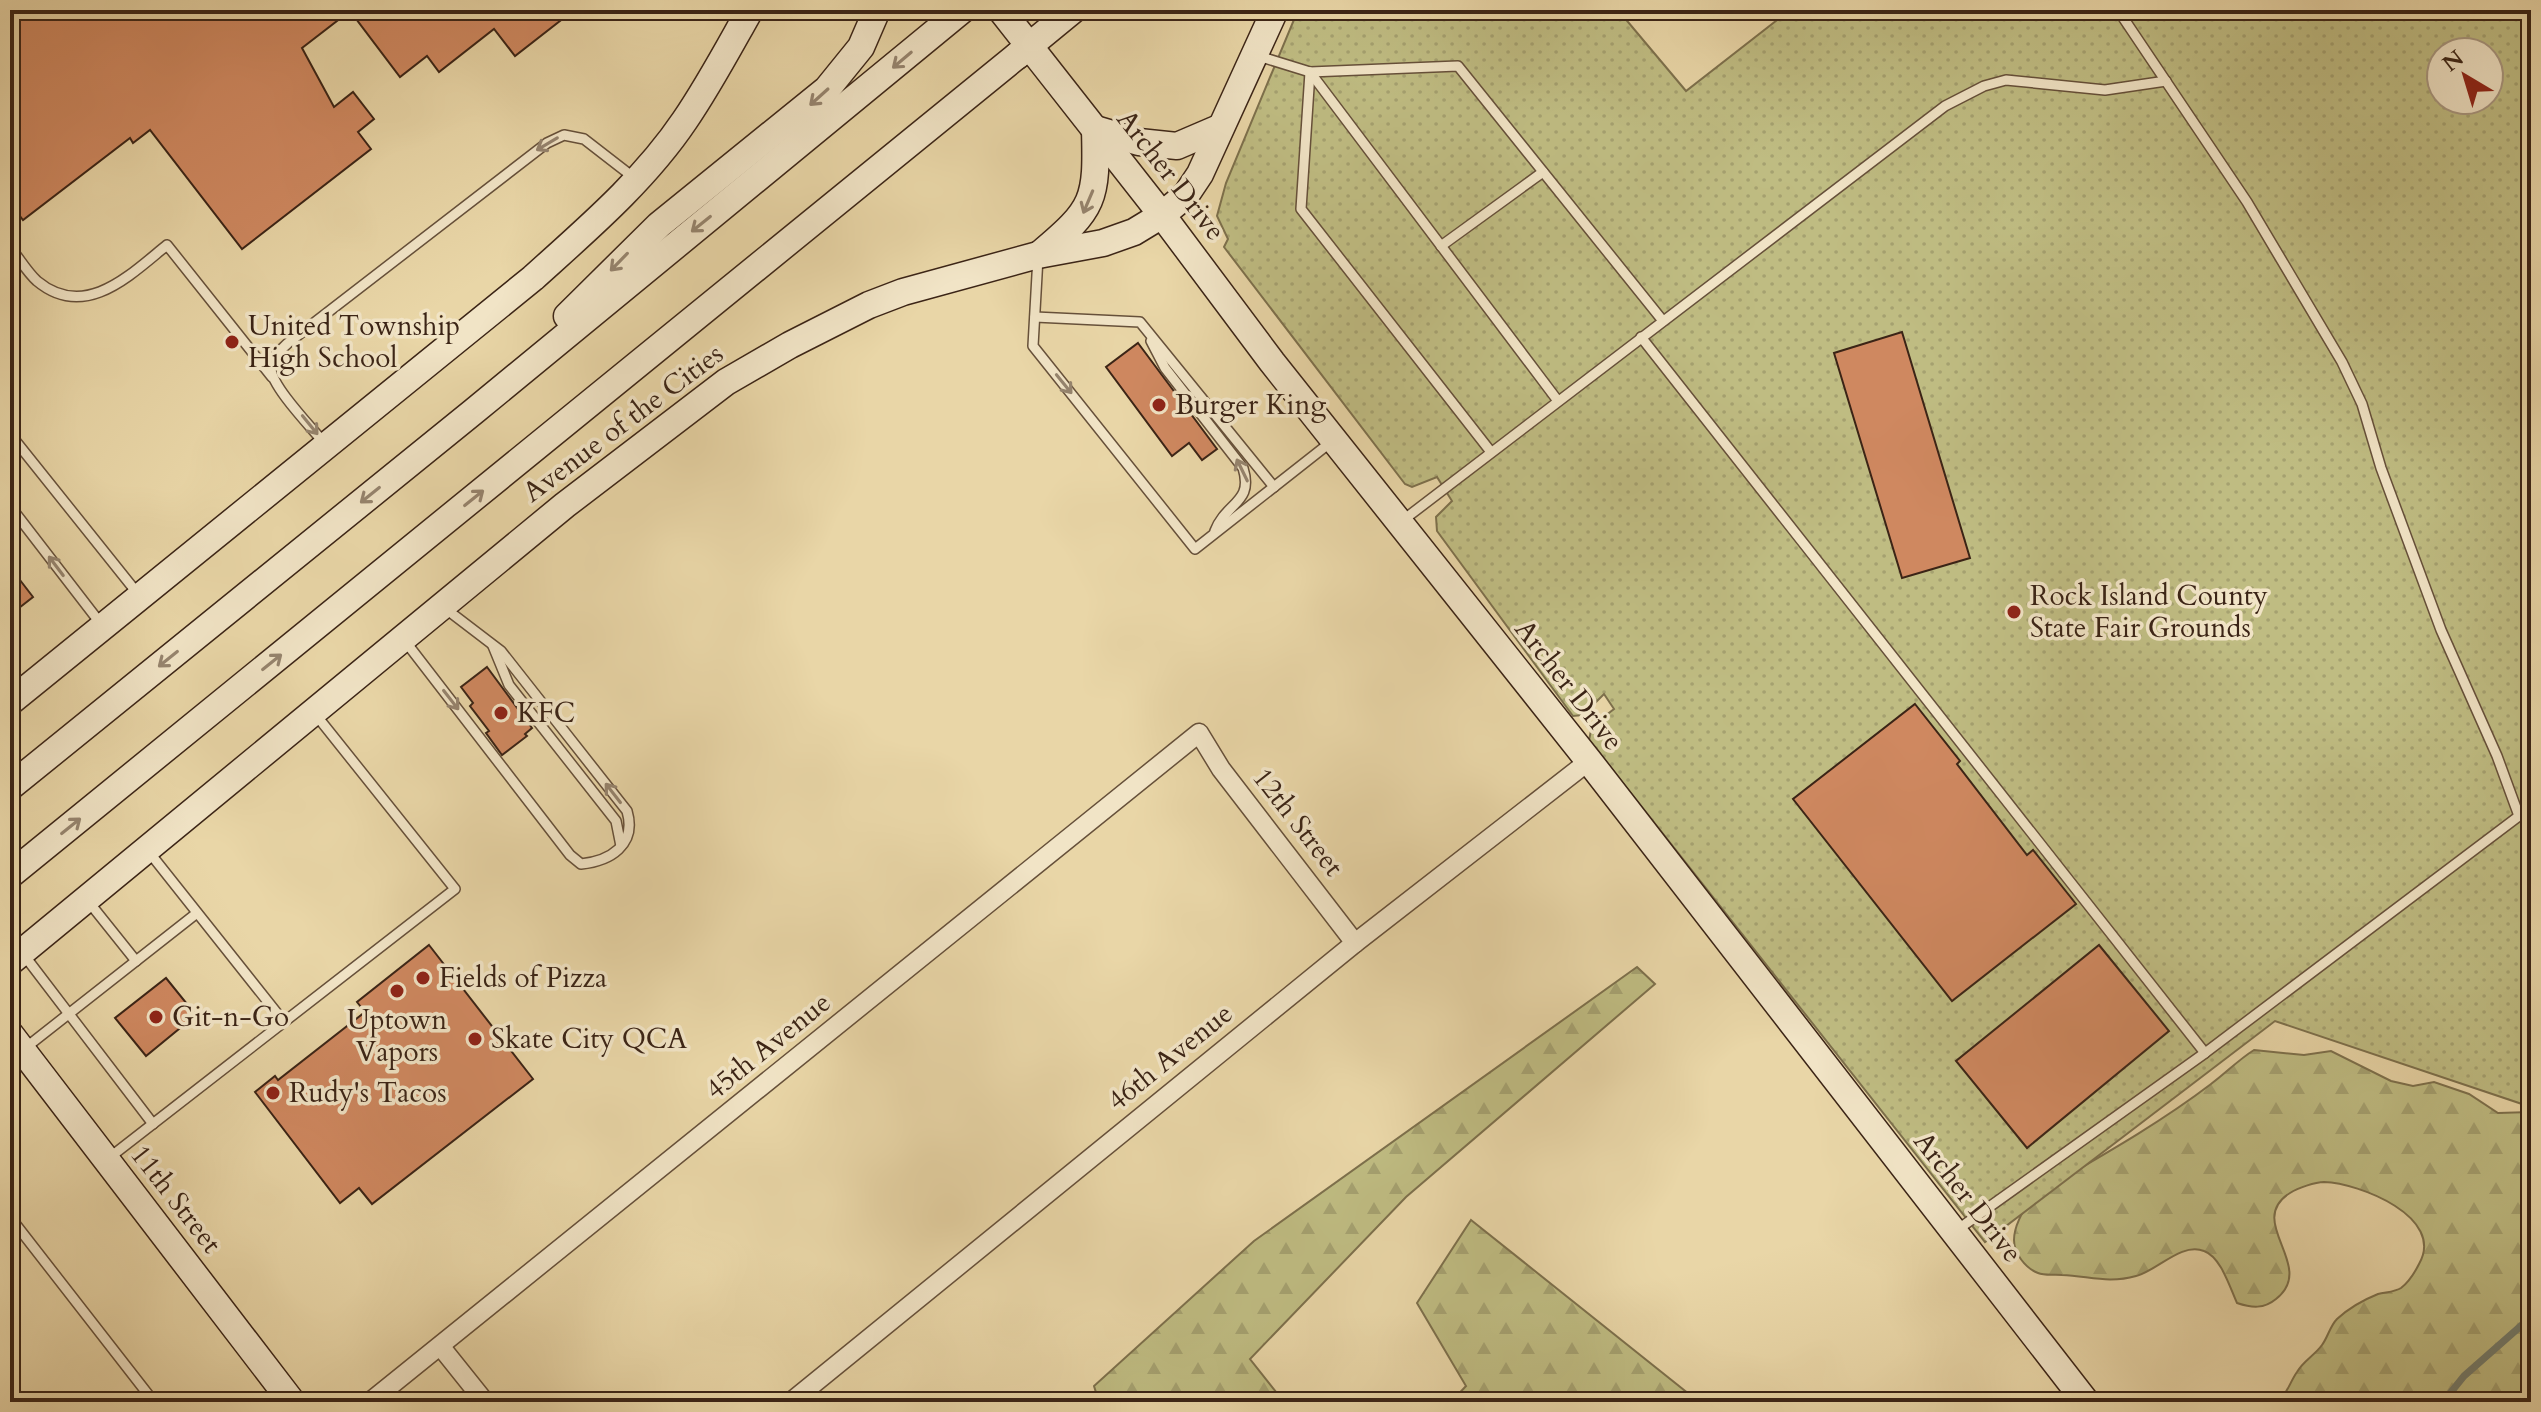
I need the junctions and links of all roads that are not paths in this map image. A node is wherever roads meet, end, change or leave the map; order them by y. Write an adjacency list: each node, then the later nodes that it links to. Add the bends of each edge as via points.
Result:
1 (750, 10): 16 (street, via 684,123)
2 (877, 10): 28 (street, one-way to 28, via 861,47 827,89 632,249)
3 (962, 10): 28 (street, one-way to 28)
4 (1001, 10): 8 (street, Archer Drive)
5 (1073, 10): 8 (street, Avenue of the Cities)
6 (1275, 10): 9 (street, Avenue of the Cities)
7 (2118, 10): 12 (lane)
8 (1029, 46): 11 (street, Avenue of the Cities); 14 (street, Archer Drive)
9 (1254, 55): 10 (lane); 13 (street, Avenue of the Cities)
10 (1310, 72): 15 (lane, via 1458,66); 18 (lane); 32 (lane, via 1301,209)
11 (986, 81): 25 (street, Avenue of the Cities); 49 (street, Avenue of the Cities, one-way to 11)
12 (2166, 81): 22 (lane, via 2105,90 2006,80 1984,86 1945,106); 47 (lane, via 2247,202 2349,376 2436,616)
13 (1219, 128): 14 (street, via 1177,146); 17 (street, Avenue of the Cities, via 1200,174 1186,195)
14 (1095, 129): 17 (street, Archer Drive); 20 (street, one-way to 20, via 1089,206)
15 (1543, 172): 18 (lane); 22 (lane)
16 (636, 180): 26 (lane, one-way to 26, via 584,139 564,135 547,143 288,343 274,356 271,371); 31 (street, via 533,278)
17 (1162, 215): 20 (street, Avenue of the Cities, via 1103,243); 30 (street, Archer Drive)
18 (1441, 246): 27 (lane)
19 (10, 247): 26 (lane, via 35,280 72,296 115,286 167,245)
20 (1038, 255): 21 (lane); 38 (street, Avenue of the Cities, via 869,305 752,367 692,406)
21 (1035, 317): 23 (lane); 36 (lane, one-way to 36, via 1033,346 1195,549)
22 (1663, 321): 24 (lane)
23 (1140, 322): 33 (lane); 36 (lane, one-way to 23, via 1220,517 1242,498 1248,484 1243,468 1165,368)
24 (1641, 337): 27 (lane); 58 (lane)
25 (652, 354)
26 (279, 386): 31 (lane, one-way to 31)
27 (1558, 401): 32 (lane)
28 (473, 412): 45 (street, one-way to 45)
29 (10, 434): 37 (lane)
30 (1334, 440): 33 (lane); 35 (street, Archer Drive)
31 (327, 445): 37 (street)
32 (1491, 452): 35 (lane)
33 (1274, 487): 36 (lane)
34 (10, 506): 39 (lane, one-way to 34)
35 (1400, 523): 44 (street, Archer Drive)
36 (1214, 534)
37 (140, 597): 39 (street)
38 (442, 606): 40 (street, Avenue of the Cities); 40 (lane, one-way to 38, via 570,855 581,864 607,859 628,835 627,811 501,651)
39 (103, 627): 41 (street)
40 (403, 638): 42 (street, Avenue of the Cities)
41 (10, 702)
42 (314, 712): 48 (street, Avenue of the Cities); 56 (lane, via 455,889)
43 (1199, 733): 52 (street, 12th Street); 63 (street, 45th Avenue)
44 (1589, 761): 52 (street, 46th Avenue); 62 (street, Archer Drive)
45 (10, 787)
46 (2531, 810): 47 (lane)
47 (2519, 816): 58 (lane)
48 (147, 849): 50 (street, Avenue of the Cities); 51 (lane)
49 (10, 875)
50 (86, 899): 53 (street, Avenue of the Cities); 54 (lane)
51 (197, 913): 54 (lane); 56 (lane)
52 (1355, 943): 68 (street, 46th Avenue)
53 (16, 957): 55 (lane)
54 (136, 961): 55 (lane)
55 (69, 1014): 57 (lane); 59 (lane)
56 (284, 1022): 59 (lane)
57 (16, 1042): 60 (street, 11th Street)
58 (2205, 1053): 62 (lane)
59 (153, 1124): 60 (lane)
60 (106, 1160): 65 (street, 11th Street)
61 (10, 1217): 64 (lane)
62 (1955, 1232): 69 (street, Archer Drive)
63 (441, 1347): 66 (street, 45th Avenue); 67 (street)
64 (154, 1402)
65 (292, 1402)
66 (370, 1402)
67 (485, 1402)
68 (791, 1402)
69 (2086, 1402)

